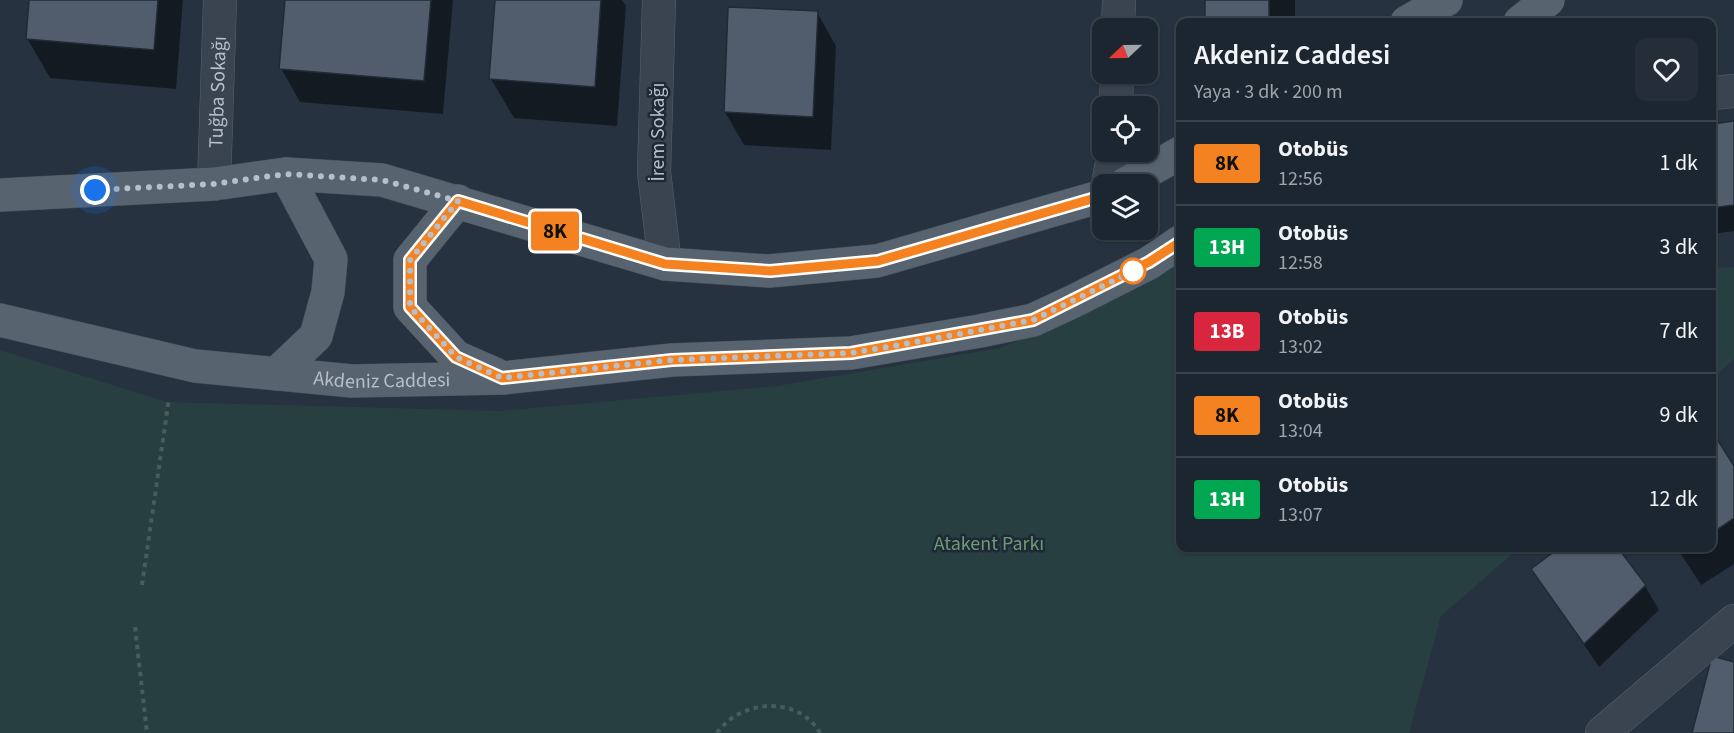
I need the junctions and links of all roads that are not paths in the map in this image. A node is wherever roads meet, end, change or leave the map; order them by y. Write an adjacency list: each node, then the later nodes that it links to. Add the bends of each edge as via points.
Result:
1 (220, 0): 14 (street, Tuğba Sokağı)
2 (659, 0): 19 (street, İrem Sokağı, via 654,172)
3 (1119, 0): 6 (street)
4 (1446, 0): 7 (main road)
5 (1548, 0): 8 (main road)
6 (1118, 18)
7 (1414, 18)
8 (1525, 18)
9 (1734, 91): 10 (street)
10 (1716, 93)
11 (1176, 155): 13 (main road)
12 (286, 174): 14 (main road); 17 (main road, via 382,180); 21 (main road, via 331,259 328,292 316,336)
13 (1143, 174)
14 (214, 184): 15 (main road)
15 (0, 195)
16 (1092, 199): 19 (main road, via 878,261 770,271)
17 (458, 201): 19 (main road); 22 (main road, via 410,260 410,307 456,357)
18 (1176, 245): 22 (main road, Akdeniz Caddesi, via 1033,320 980,331 851,353 672,360)
19 (665, 264)
20 (0, 320): 21 (main road, Akdeniz Caddesi, via 195,366)
21 (276, 374): 22 (main road, Akdeniz Caddesi, via 352,381)
22 (502, 378)
23 (1734, 621): 24 (street)
24 (1602, 733)

